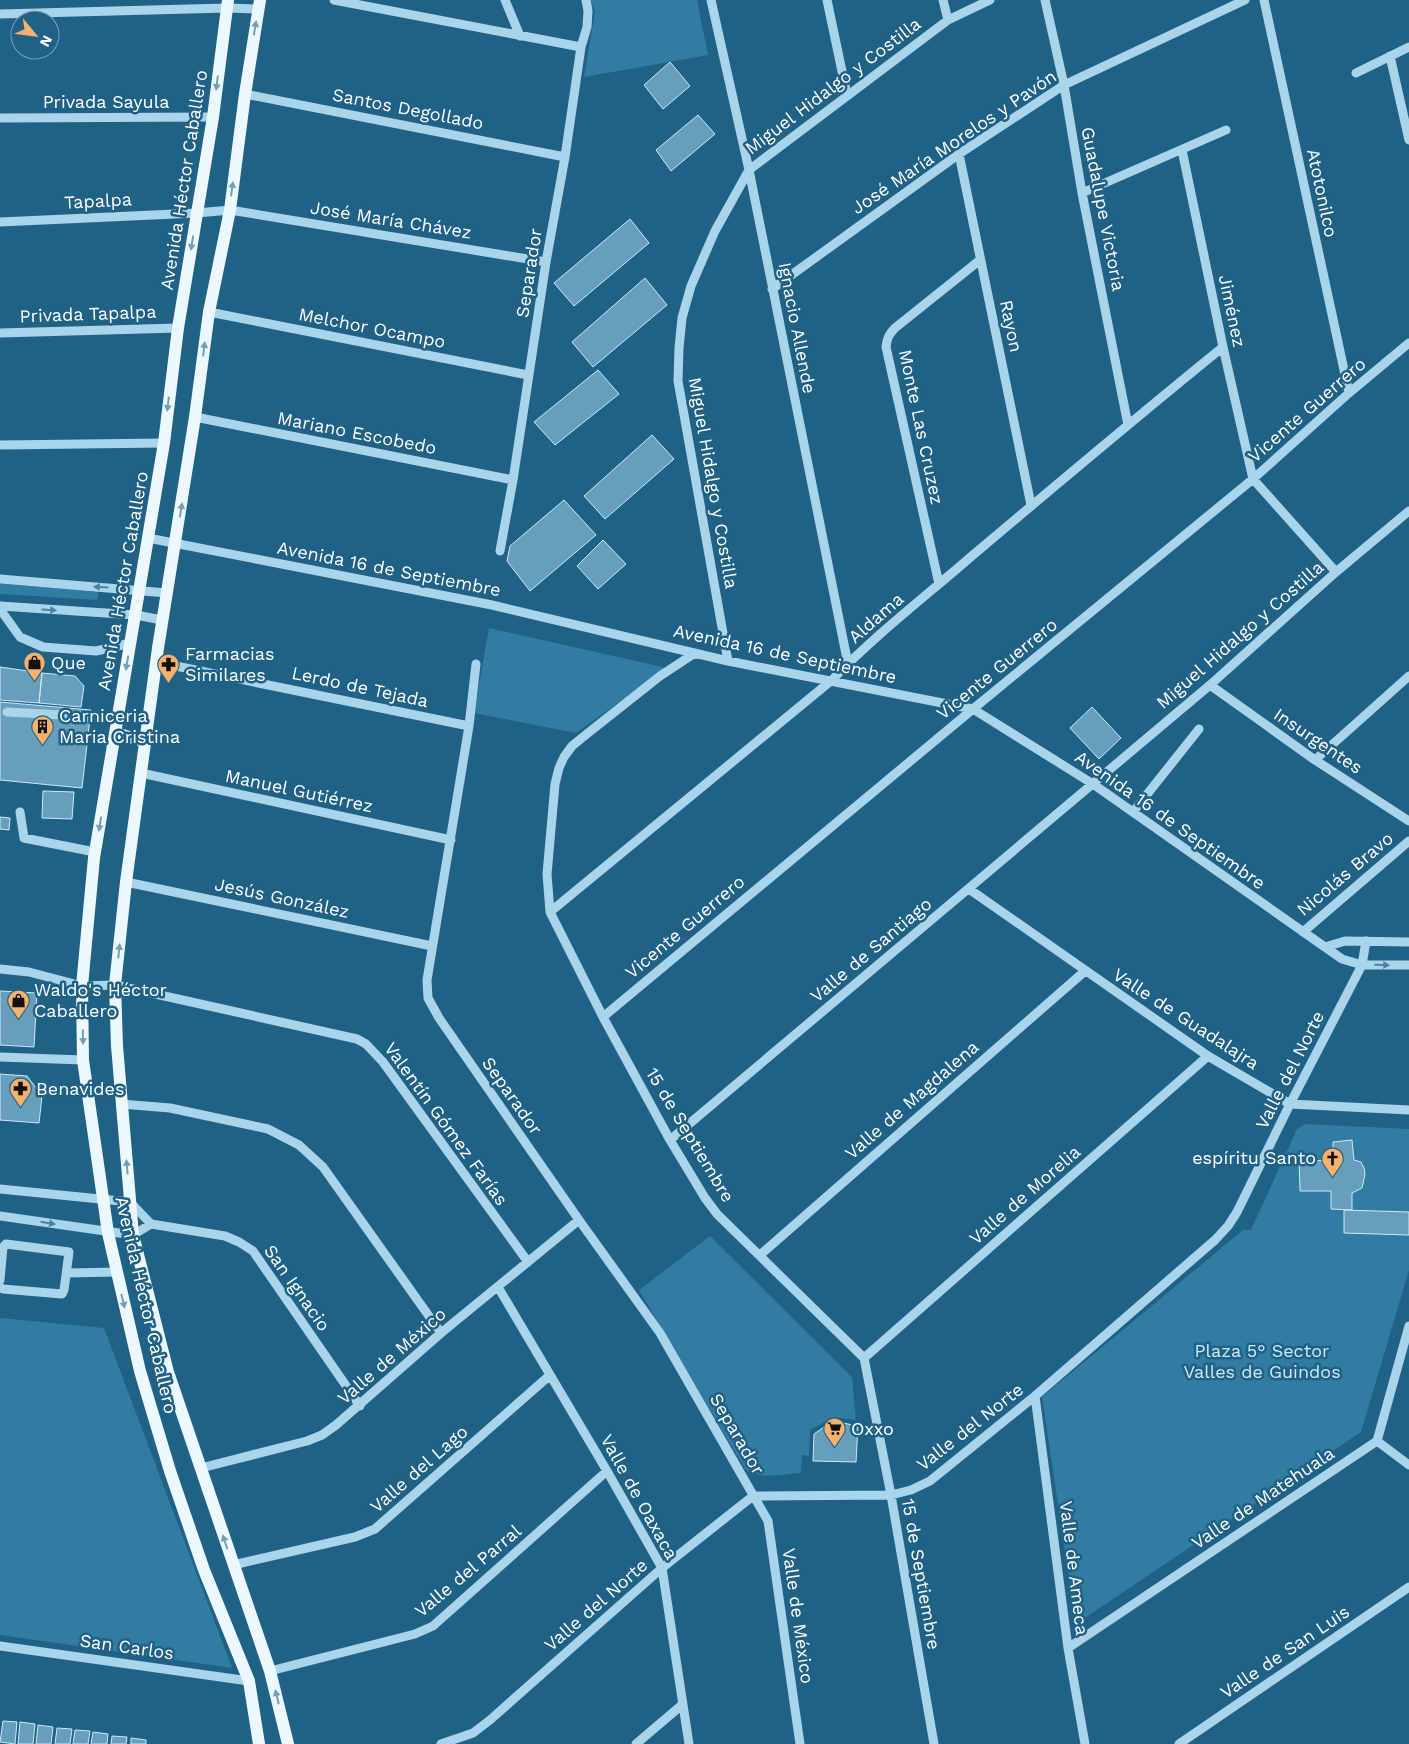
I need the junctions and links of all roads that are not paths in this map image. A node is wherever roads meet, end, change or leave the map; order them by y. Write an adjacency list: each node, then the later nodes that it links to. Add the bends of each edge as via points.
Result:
1 (334, 0): 15 (street)
2 (505, 0): 15 (street)
3 (586, 0): 17 (street, Separador, via 587,27)
4 (711, 0): 30 (street, Ignacio Allende)
5 (826, 0): 22 (street)
6 (943, 0): 14 (street)
7 (990, 0): 14 (street, Miguel Hidalgo y Costilla)
8 (1045, 0): 20 (street, Guadalupe Victoria)
9 (1245, 0): 20 (street, José María Morelos y Pavón)
10 (1264, 0): 44 (street, Atotonilco)
11 (228, 4): 12 (street); 13 (street); 23 (main road, Avenida Héctor Caballero, one-way to 23)
12 (259, 5): 21 (main road, Avenida Héctor Caballero, one-way to 12)
13 (0, 14)
14 (948, 20): 22 (street, Miguel Hidalgo y Costilla)
15 (520, 36): 17 (street)
16 (1409, 46): 18 (street)
17 (581, 47): 29 (street, Separador)
18 (1390, 56): 19 (street); 26 (street)
19 (1356, 73)
20 (1064, 85): 28 (street, José María Morelos y Pavón); 31 (street, Guadalupe Victoria)
21 (245, 94): 29 (street, Santos Degollado); 32 (main road, Avenida Héctor Caballero, one-way to 21)
22 (847, 95): 30 (street, Miguel Hidalgo y Costilla)
23 (213, 117): 24 (street, Privada Sayula); 33 (main road, Avenida Héctor Caballero)
24 (0, 118)
25 (1226, 130): 27 (street)
26 (1409, 140)
27 (1182, 150): 31 (street); 42 (street, Jiménez)
28 (959, 154): 35 (street, Rayon); 37 (street, José María Morelos y Pavón)
29 (565, 157): 36 (street, Separador)
30 (749, 170): 37 (street, Ignacio Allende); 66 (street, Miguel Hidalgo y Costilla, via 704,254 691,286 682,318 679,348 678,381)
31 (1082, 193): 46 (street, Guadalupe Victoria)
32 (230, 210): 33 (street, José María Chávez); 36 (street, José María Chávez); 38 (main road, Avenida Héctor Caballero)
33 (197, 213): 34 (street, Tapalpa); 39 (main road, Avenida Héctor Caballero, one-way to 39)
34 (0, 222)
35 (980, 260): 51 (street, Rayon); 58 (street, Monte Las Cruzez, via 895,328 886,347)
36 (546, 262): 43 (street, Separador)
37 (772, 289): 69 (street, Ignacio Allende)
38 (209, 312): 43 (street, Melchor Ocampo); 45 (main road, Avenida Héctor Caballero, one-way to 38)
39 (178, 328): 40 (street, Privada Tapalpa); 47 (main road, Avenida Héctor Caballero, one-way to 47)
40 (0, 333)
41 (1409, 343): 44 (street, Vicente Guerrero)
42 (1223, 347): 46 (street, Aldama); 49 (street, Jiménez)
43 (528, 375): 50 (street, Separador)
44 (1349, 393): 49 (street, Vicente Guerrero)
45 (196, 418): 50 (street, Mariano Escobedo); 54 (main road, Avenida Héctor Caballero, one-way to 45)
46 (1128, 425): 51 (street, Aldama)
47 (164, 443): 48 (street); 53 (main road, Avenida Héctor Caballero)
48 (0, 445)
49 (1253, 479): 56 (street); 73 (street, Vicente Guerrero)
50 (513, 480): 55 (street, Separador)
51 (1032, 505): 58 (street, Aldama)
52 (1409, 511): 56 (street, Miguel Hidalgo y Costilla)
53 (148, 538): 54 (street, Avenida 16 de Septiembre); 59 (main road, Avenida Héctor Caballero)
54 (175, 544): 60 (main road, Avenida Héctor Caballero); 65 (street, Avenida 16 de Septiembre, via 492,604)
55 (500, 551)
56 (1336, 572): 72 (street, Miguel Hidalgo y Costilla)
57 (0, 579): 59 (street, one-way to 57)
58 (939, 584): 69 (street, Aldama)
59 (139, 589): 60 (street); 62 (main road, Avenida Héctor Caballero)
60 (167, 592): 63 (main road, Avenida Héctor Caballero)
61 (0, 608): 62 (street, one-way to 62); 64 (street, via 20,637 43,647 96,651)
62 (136, 615): 63 (street); 64 (main road, Avenida Héctor Caballero)
63 (162, 620): 67 (main road, Avenida Héctor Caballero)
64 (131, 643): 75 (main road, Avenida Héctor Caballero, one-way to 75)
65 (695, 652): 66 (street, Avenida 16 de Septiembre); 91 (street, 15 de Septiembre, via 588,733 564,757 555,784 547,874)
66 (728, 661): 71 (street, Avenida 16 de Septiembre)
67 (156, 662): 76 (street, Lerdo de Tejada); 79 (main road, Avenida Héctor Caballero)
68 (476, 664): 76 (street, Separador)
69 (848, 664): 71 (street, Aldama)
70 (1409, 676): 80 (street)
71 (832, 680): 73 (street, Avenida 16 de Septiembre); 91 (street, Aldama)
72 (1210, 685): 80 (street, Insurgentes); 82 (street, Miguel Hidalgo y Costilla)
73 (973, 709): 82 (street, Avenida 16 de Septiembre); 103 (street, Vicente Guerrero)
74 (7, 712): 75 (street)
75 (118, 718): 78 (main road, Avenida Héctor Caballero)
76 (469, 726): 86 (street, Separador)
77 (1199, 729): 84 (street)
78 (115, 733): 79 (main road); 88 (main road, Avenida Héctor Caballero, one-way to 88)
79 (144, 741): 81 (main road, Avenida Héctor Caballero)
80 (1315, 760): 85 (street, Insurgentes)
81 (141, 773): 86 (street, Manuel Gutiérrez); 89 (main road, Avenida Héctor Caballero)
82 (1093, 784): 84 (street, Avenida 16 de Septiembre); 90 (street, Valle de Santiago)
83 (20, 812): 88 (street, via 24,838)
84 (1133, 812): 92 (street, Avenida 16 de Septiembre)
85 (1409, 821)
86 (451, 840): 95 (street, Separador)
87 (1409, 841): 92 (street, Nicolás Bravo)
88 (95, 852): 102 (main road, Avenida Héctor Caballero)
89 (126, 882): 95 (street, Jesús González); 101 (main road, Avenida Héctor Caballero, one-way to 89)
90 (969, 889): 100 (street, Valle de Guadalajra); 110 (street, Valle de Santiago)
91 (550, 912): 103 (street, 15 de Septiembre)
92 (1302, 932): 96 (street, Avenida 16 de Septiembre)
93 (1366, 941): 94 (street); 96 (street, via 1346,941); 97 (street, Valle del Norte)
94 (1409, 942)
95 (432, 946): 115 (street, Separador, via 428,998)
96 (1325, 947): 97 (street, Avenida 16 de Septiembre, via 1342,959)
97 (1362, 965): 98 (street, Avenida 16 de Septiembre, one-way to 98); 108 (street, Valle del Norte)
98 (1409, 966)
99 (0, 969): 102 (street, Valentín Gómez Farías, via 29,972)
100 (1085, 971): 104 (street, Valle de Guadalajra); 119 (street, Valle de Magdalena)
101 (115, 985): 102 (street, Valentín Gómez Farías); 107 (main road, Avenida Héctor Caballero); 120 (street, Valentín Gómez Farías, via 356,1039 366,1044 383,1062)
102 (82, 986): 106 (main road, Avenida Héctor Caballero, one-way to 106)
103 (603, 1017): 110 (street, 15 de Septiembre)
104 (1208, 1056): 108 (street, Valle de Guadalajra); 128 (street, Valle de Morelia)
105 (0, 1057): 106 (street)
106 (83, 1060): 112 (main road, Avenida Héctor Caballero)
107 (122, 1104): 113 (main road, Avenida Héctor Caballero, one-way to 107); 127 (street, via 170,1108 268,1130 299,1144 323,1167)
108 (1290, 1104): 109 (street, Valle de Guadalajra); 130 (street, Valle del Norte, via 1238,1212 1228,1226)
109 (1409, 1110)
110 (670, 1140): 119 (street, 15 de Septiembre, via 705,1198)
111 (0, 1190): 112 (street)
112 (102, 1199): 113 (street); 117 (main road, Avenida Héctor Caballero)
113 (130, 1202): 116 (street); 118 (main road, Avenida Héctor Caballero)
114 (0, 1216): 117 (street, one-way to 117)
115 (579, 1220): 120 (street, Valle de México); 136 (street, Separador, via 660,1332)
116 (151, 1224): 118 (street); 131 (street, San Ignacio, via 225,1236 253,1251)
117 (108, 1233): 118 (street); 122 (main road, Avenida Héctor Caballero)
118 (133, 1235): 134 (main road, Avenida Héctor Caballero, via 168,1372)
119 (760, 1254): 128 (street, 15 de Septiembre)
120 (528, 1262): 125 (street, Valle de México)
121 (67, 1272): 122 (street); 123 (street, via 68,1251 6,1244); 124 (street, via 62,1294)
122 (117, 1272): 144 (main road, Avenida Héctor Caballero, one-way to 144, via 140,1371 170,1472 204,1570)
123 (0, 1280)
124 (0, 1287)
125 (498, 1287): 127 (street, Valle de México); 129 (street, Valle de Oaxaca)
126 (1409, 1326): 132 (street)
127 (441, 1333): 131 (street, Valle de México)
128 (864, 1358): 137 (street, 15 de Septiembre)
129 (549, 1376): 135 (street, Valle de Oaxaca); 138 (street, Valle del Lago, via 375,1529 355,1537)
130 (1036, 1396): 137 (street, Valle del Norte, via 930,1480); 142 (street, Valle de Ameca)
131 (360, 1406): 134 (street, Valle de México, via 322,1435 308,1441)
132 (1377, 1441): 133 (street); 142 (street, Valle de Matehuala)
133 (1409, 1465)
134 (201, 1468): 138 (main road, Avenida Héctor Caballero, one-way to 134)
135 (607, 1471): 139 (street, Valle de Oaxaca); 143 (street, Valle del Parral, via 433,1626 415,1634)
136 (753, 1496): 137 (street, Valle del Norte); 139 (street, Valle del Norte); 151 (street, Valle de México, via 768,1521)
137 (891, 1496): 152 (street, 15 de Septiembre)
138 (233, 1565): 143 (main road, Avenida Héctor Caballero)
139 (662, 1568): 145 (street, Valle de Oaxaca); 148 (street, Valle del Norte, via 490,1720 473,1733)
140 (1409, 1587): 154 (street, Valle de San Luis)
141 (0, 1646): 144 (street, San Carlos)
142 (1068, 1648): 153 (street, Valle de Ameca)
143 (270, 1671): 147 (main road, Avenida Héctor Caballero, one-way to 143)
144 (249, 1681): 146 (main road, Avenida Héctor Caballero)
145 (683, 1704): 149 (street); 150 (street, Valle de Oaxaca)
146 (259, 1744)
147 (288, 1744)
148 (441, 1744)
149 (636, 1744)
150 (689, 1744)
151 (800, 1744)
152 (934, 1744)
153 (1085, 1744)
154 (1179, 1744)

